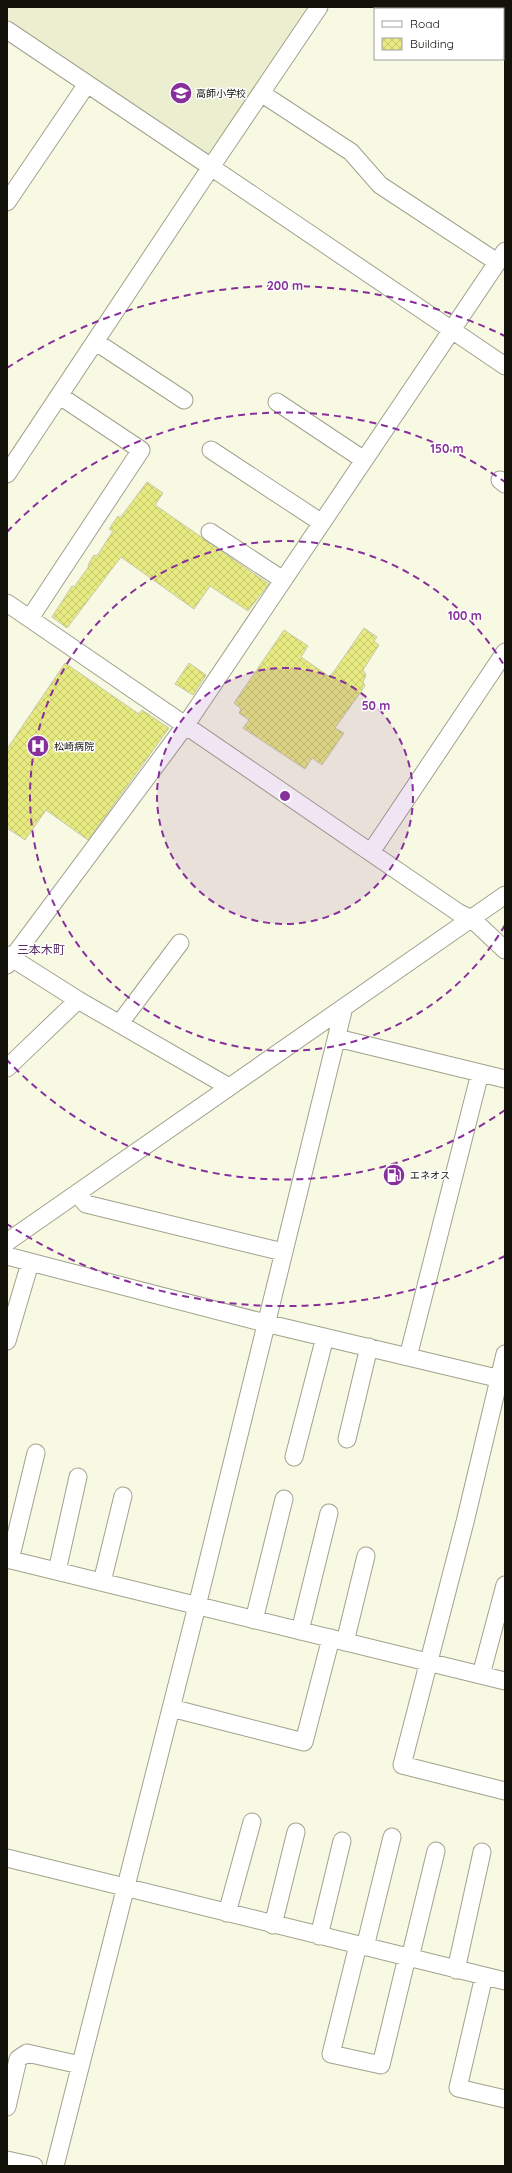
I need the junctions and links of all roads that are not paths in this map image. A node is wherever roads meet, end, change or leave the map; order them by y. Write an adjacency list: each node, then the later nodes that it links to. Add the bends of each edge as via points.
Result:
1 (319, 7): 4 (street)
2 (7, 30): 3 (street)
3 (87, 84): 5 (street); 6 (street)
4 (261, 93): 5 (street); 7 (street, via 351,152 380,185)
5 (210, 167): 8 (street); 9 (street)
6 (7, 202)
7 (501, 256): 8 (street)
8 (451, 330): 10 (street); 15 (street)
9 (96, 342): 11 (street); 12 (street)
10 (505, 366)
11 (60, 396): 16 (street); 21 (street, via 141,450)
12 (184, 400)
13 (277, 402): 15 (street)
14 (210, 450): 17 (street)
15 (364, 460): 17 (street)
16 (7, 474)
17 (322, 523): 19 (street)
18 (210, 532): 19 (street)
19 (283, 580): 23 (street)
20 (7, 603): 21 (street)
21 (30, 618): 23 (street)
22 (505, 652): 24 (street)
23 (185, 726): 24 (street); 29 (street)
24 (371, 852): 26 (street, via 459,913)
25 (505, 896): 26 (street)
26 (472, 919): 28 (street); 31 (street)
27 (180, 943): 32 (street)
28 (505, 950)
29 (9, 960): 30 (street)
30 (78, 1000): 32 (street); 34 (street)
31 (344, 1007): 33 (street); 37 (street)
32 (120, 1023): 37 (street)
33 (337, 1038): 35 (street); 40 (street)
34 (7, 1068)
35 (480, 1073): 36 (street); 48 (street)
36 (505, 1079)
37 (229, 1087): 38 (street)
38 (77, 1193): 39 (street); 40 (street, via 86,1204)
39 (7, 1242)
40 (283, 1252): 43 (street)
41 (7, 1256): 42 (street)
42 (30, 1263): 43 (street); 45 (street)
43 (265, 1323): 44 (street); 62 (street)
44 (325, 1337): 46 (street); 52 (street)
45 (7, 1341)
46 (369, 1347): 48 (street); 50 (street)
47 (505, 1354): 49 (street)
48 (408, 1357): 49 (street)
49 (502, 1379): 66 (street)
50 (347, 1439)
51 (36, 1453): 58 (street)
52 (294, 1457)
53 (78, 1477): 59 (street)
54 (123, 1496): 60 (street)
55 (284, 1499): 63 (street)
56 (329, 1513): 64 (street)
57 (366, 1556): 65 (street)
58 (9, 1559): 59 (street)
59 (56, 1571): 60 (street)
60 (102, 1582): 62 (street)
61 (505, 1585): 67 (street)
62 (197, 1606): 63 (street); 69 (street)
63 (254, 1620): 64 (street)
64 (300, 1631): 65 (street)
65 (338, 1640): 66 (street); 69 (street, via 304,1742)
66 (428, 1662): 67 (street); 70 (street, via 402,1765)
67 (481, 1675): 68 (street)
68 (505, 1682)
69 (171, 1708): 78 (street)
70 (505, 1791)
71 (252, 1822): 79 (street)
72 (296, 1832): 80 (street)
73 (392, 1837): 82 (street)
74 (342, 1841): 81 (street)
75 (436, 1851): 83 (street)
76 (482, 1852): 84 (street)
77 (7, 1858): 78 (street)
78 (124, 1888): 79 (street); 87 (street)
79 (227, 1913): 80 (street)
80 (273, 1925): 81 (street)
81 (319, 1936): 82 (street)
82 (362, 1946): 83 (street); 83 (street, via 331,2054 381,2065)
83 (408, 1958): 84 (street)
84 (456, 1970): 85 (street)
85 (484, 1976): 86 (street); 88 (street, via 458,2088)
86 (505, 1982)
87 (80, 2065): 89 (street, via 27,2053 18,2059); 92 (street)
88 (505, 2099)
89 (7, 2107)
90 (7, 2160): 91 (street)
91 (34, 2166)
92 (55, 2166)

